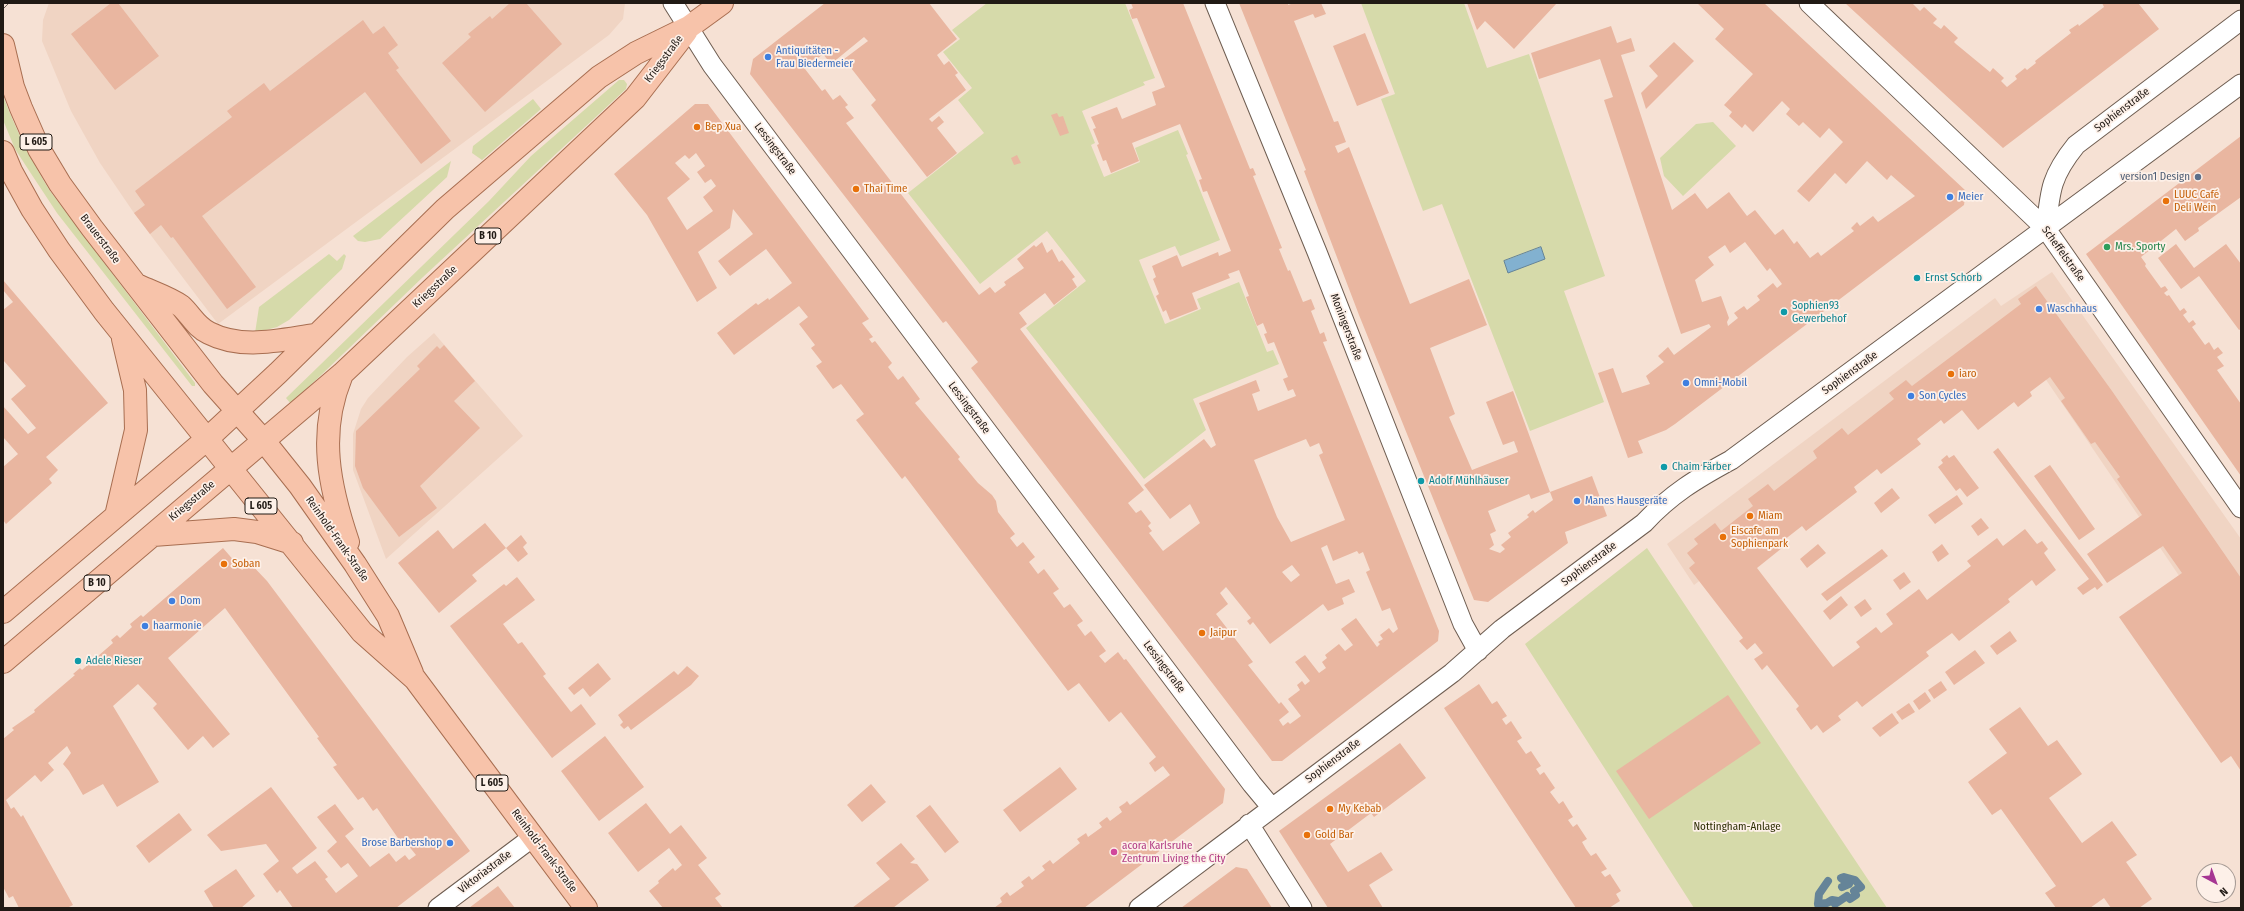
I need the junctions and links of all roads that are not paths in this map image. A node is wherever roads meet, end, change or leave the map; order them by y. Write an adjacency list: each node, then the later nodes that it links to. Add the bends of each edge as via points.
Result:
1 (674, 3): 6 (street, Lessingstraße)
2 (722, 3): 6 (main road, B 10)
3 (1215, 3): 25 (street, Moningerstraße, via 1317,252 1460,616)
4 (1809, 3): 10 (street, Scheffelstraße)
5 (2241, 20): 10 (street, Sophienstraße, via 2076,145 2062,162 2050,190)
6 (689, 27): 13 (main road, Kriegsstraße / B 10, via 636,54 599,77 445,209); 14 (main road, Kriegsstraße / B 10, via 635,98); 28 (street, Lessingstraße, via 721,77)
7 (3, 45): 11 (main road, Brauerstraße / L 605, via 13,87 39,149 74,205)
8 (2241, 84): 10 (street, Sophienstraße)
9 (3, 152): 12 (main road, L 605, via 39,221 79,278)
10 (2046, 229): 19 (street, Scheffelstraße); 25 (street, Sophienstraße, via 1731,460 1696,478 1658,508 1644,523 1502,629)
11 (135, 284): 13 (main road, via 180,306 194,323 226,340 243,343 262,342); 15 (main road, Brauerstraße / L 605)
12 (122, 332): 16 (main road, L 605); 20 (main road, via 134,390 136,430)
13 (315, 335): 15 (main road, Kriegsstraße / B 10)
14 (342, 374): 17 (main road, Kriegsstraße / B 10); 23 (main road, via 330,410 327,428 328,452 336,507)
15 (237, 411): 16 (main road, Kriegsstraße / B 10); 17 (main road, Reinhold-Frank-Straße / L 605)
16 (207, 439): 18 (main road, Reinhold-Frank-Straße / L 605); 20 (main road, Kriegsstraße / B 10)
17 (264, 441): 18 (main road, Kriegsstraße / B 10); 23 (main road, Reinhold-Frank-Straße / L 605, via 300,486)
18 (230, 469): 21 (main road, Kriegsstraße / B 10); 22 (main road, Reinhold-Frank-Straße / L 605)
19 (2241, 508)
20 (116, 516): 24 (main road, Kriegsstraße / B 10)
21 (153, 534): 22 (main road, via 234,529 257,532); 26 (main road, Kriegsstraße / B 10)
22 (292, 543): 27 (main road, Reinhold-Frank-Straße / L 605, via 362,632)
23 (355, 564): 27 (main road, Reinhold-Frank-Straße / L 605, via 388,616)
24 (3, 612)
25 (1478, 651): 28 (street, Sophienstraße)
26 (3, 662)
27 (415, 680): 30 (main road, Reinhold-Frank-Straße / L 605)
28 (1272, 808): 29 (street, Sophienstraße)
29 (1249, 824): 33 (street, Sophienstraße); 34 (street)
30 (533, 837): 31 (street, Viktoriastraße); 32 (main road, Reinhold-Frank-Straße / L 605)
31 (438, 908)
32 (586, 908)
33 (1139, 908)
34 (1302, 908)

